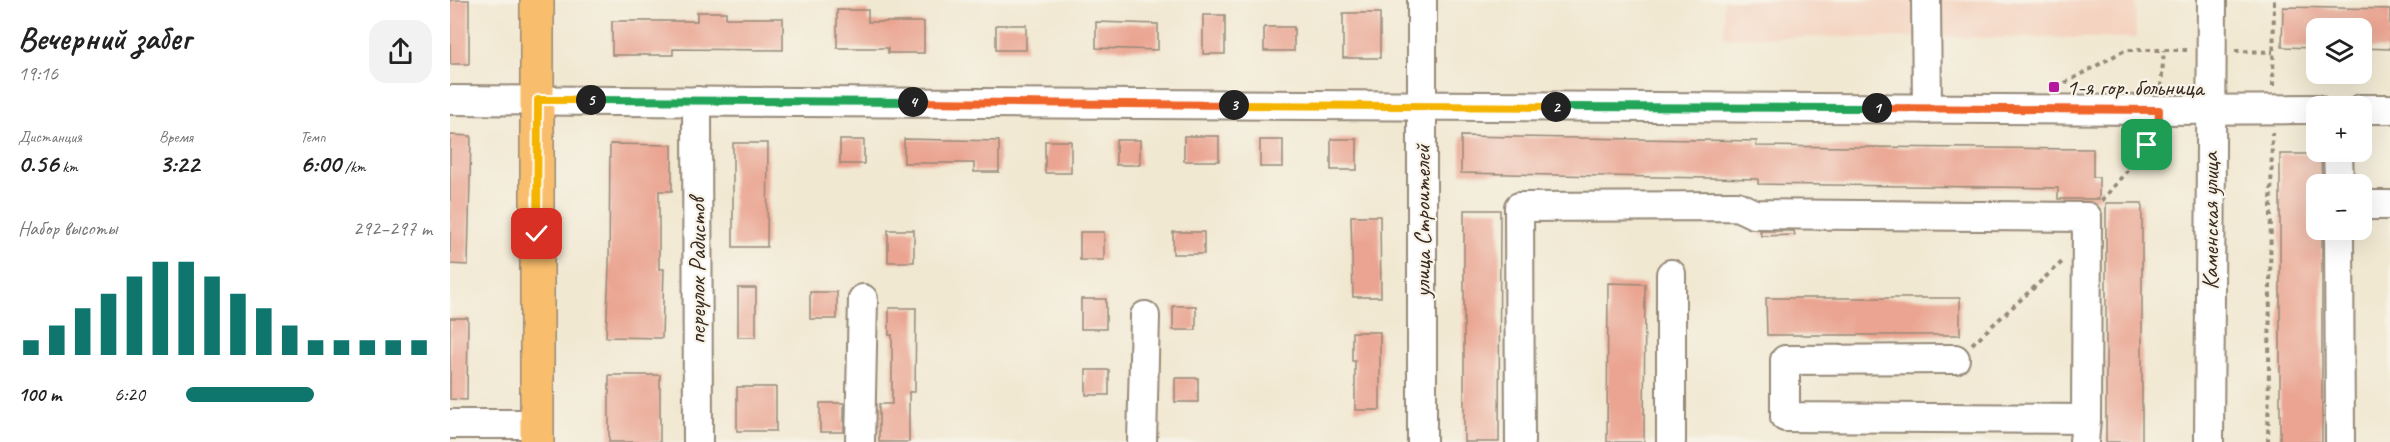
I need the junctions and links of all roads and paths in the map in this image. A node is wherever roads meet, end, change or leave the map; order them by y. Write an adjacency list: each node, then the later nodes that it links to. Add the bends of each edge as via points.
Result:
1 (537, 0): 11 (main road)
2 (1422, 0): 13 (street, улица Строителей)
3 (1926, 0): 14 (street)
4 (2212, 0): 7 (street, Каменская улица)
5 (2274, 0): 8 (path)
6 (2164, 50): 7 (path); 9 (path, via 2125,50); 17 (path)
7 (2212, 50): 8 (path); 20 (street, Каменская улица)
8 (2273, 52): 18 (path)
9 (2065, 83)
10 (450, 100): 11 (street)
11 (538, 100): 12 (street); 31 (main road)
12 (697, 101): 13 (street); 32 (street, переулок Радистов)
13 (1422, 106): 14 (street); 35 (street, улица Строителей)
14 (1927, 109): 17 (street)
15 (2372, 109): 16 (street)
16 (2390, 109)
17 (2159, 110): 20 (street); 23 (path, via 2158,134)
18 (2272, 110): 19 (street); 20 (street); 39 (path)
19 (2306, 110)
20 (2211, 111): 38 (street, Каменская улица)
21 (2372, 205): 22 (street)
22 (2390, 205)
23 (2087, 228): 28 (path); 30 (street); 36 (street, via 1754,214 1737,206 1519,207)
24 (2339, 240): 40 (street)
25 (1671, 274): 37 (street)
26 (863, 299): 33 (street)
27 (1145, 316): 34 (street)
28 (1955, 359): 30 (street, via 1785,360 1785,417)
29 (450, 424): 31 (street)
30 (2085, 430)
31 (537, 433)
32 (698, 442)
33 (860, 442)
34 (1142, 442)
35 (1422, 442)
36 (1520, 442)
37 (1671, 442)
38 (2209, 442)
39 (2268, 442)
40 (2340, 442)

